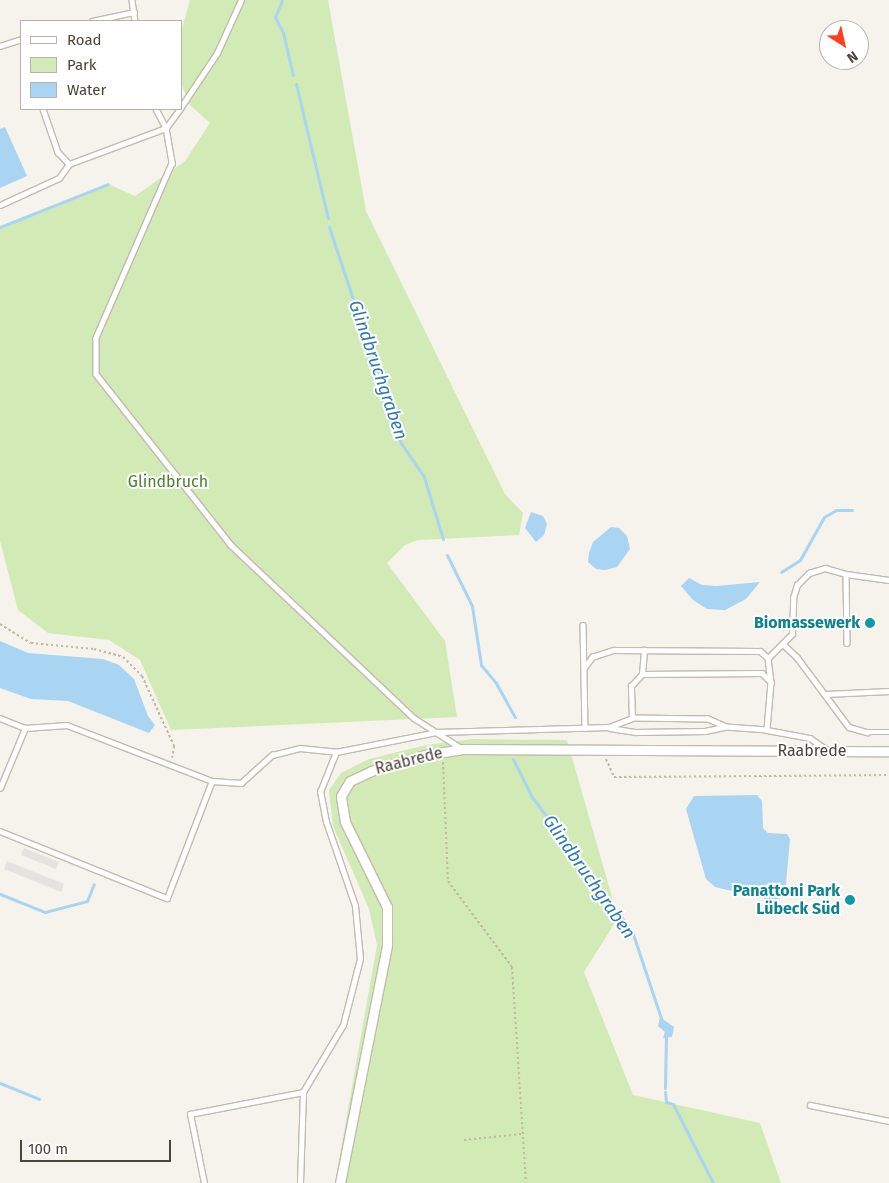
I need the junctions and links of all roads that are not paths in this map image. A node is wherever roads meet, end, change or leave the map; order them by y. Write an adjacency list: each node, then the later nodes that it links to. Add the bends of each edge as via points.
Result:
1 (132, 0): 3 (lane)
2 (241, 0): 8 (lane, via 217,53)
3 (134, 12): 4 (lane); 5 (lane)
4 (97, 20)
5 (135, 20)
6 (20, 39): 7 (lane)
7 (0, 46)
8 (182, 105)
9 (43, 110): 13 (lane, via 58,152)
10 (157, 110): 12 (lane)
11 (179, 110): 12 (lane)
12 (166, 128): 13 (lane); 34 (lane, via 172,163 96,338 96,374 231,545 414,718)
13 (69, 164): 14 (lane, via 59,178)
14 (0, 205)
15 (846, 574): 16 (lane); 18 (lane); 19 (lane, via 826,568 809,573 797,585 793,598 792,634)
16 (889, 580)
17 (583, 625): 22 (lane)
18 (847, 643)
19 (784, 645): 21 (lane); 26 (lane)
20 (644, 650): 21 (lane, via 760,651); 22 (lane, via 614,650 592,657); 23 (lane)
21 (768, 658): 24 (lane)
22 (584, 668): 31 (lane)
23 (642, 674): 24 (lane, via 762,673); 28 (lane, via 631,686)
24 (771, 682): 33 (lane)
25 (889, 692): 26 (lane)
26 (826, 694): 35 (lane, via 849,727 867,732)
27 (0, 718): 30 (lane)
28 (632, 718): 29 (lane, via 708,719); 32 (lane)
29 (726, 727): 32 (lane, Raabrede, via 705,732 636,732); 33 (lane)
30 (25, 728): 40 (lane, Raabrede, via 67,725); 41 (lane)
31 (585, 728): 32 (lane, Raabrede); 34 (lane, Raabrede)
32 (609, 728)
33 (767, 730): 39 (lane, via 810,738)
34 (437, 732): 36 (lane); 38 (lane, Raabrede)
35 (889, 732)
36 (462, 749): 39 (street, Raabrede); 48 (street, Raabrede, via 371,771 350,781 342,796 345,822 387,907 387,945)
37 (889, 751): 39 (street, Raabrede)
38 (336, 752): 40 (lane, Raabrede, via 300,748 272,755 241,783); 43 (lane, via 320,792 326,822 355,906 360,958 343,1024)
39 (830, 752)
40 (212, 781): 42 (lane, via 167,898)
41 (0, 788)
42 (0, 831)
43 (303, 1092): 46 (lane, via 190,1114); 47 (lane)
44 (810, 1104): 45 (lane)
45 (889, 1121)
46 (204, 1183)
47 (300, 1183)
48 (340, 1183)

